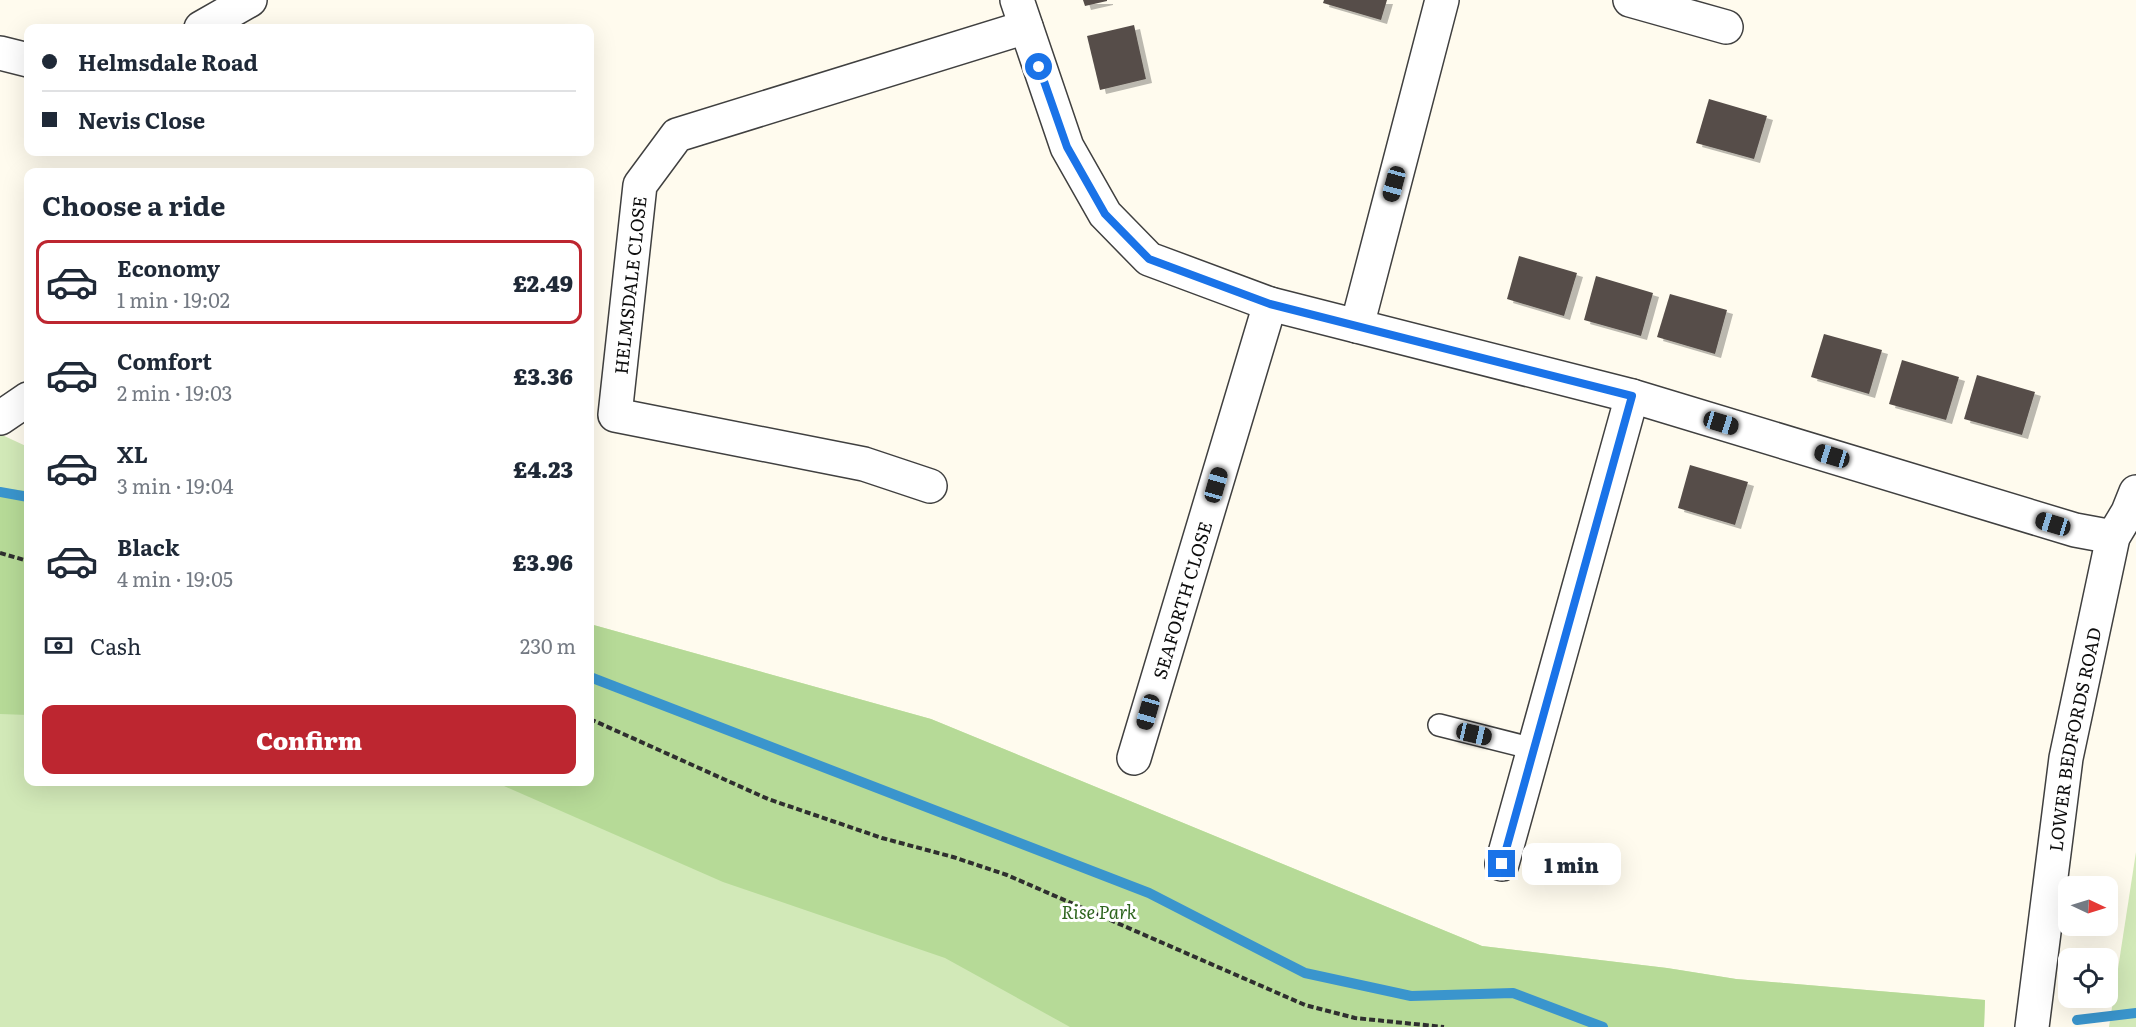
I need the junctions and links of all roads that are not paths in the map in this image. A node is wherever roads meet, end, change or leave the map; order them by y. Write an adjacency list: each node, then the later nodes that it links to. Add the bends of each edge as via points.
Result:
1 (250, 0): 5 (street)
2 (1442, 0): 10 (street)
3 (1630, 0): 6 (street)
4 (1021, 13): 9 (street, via 1067,147 1105,214 1149,259); 13 (street, HELMSDALE CLOSE, via 677,135 640,184)
5 (208, 24)
6 (1726, 27)
7 (0, 53): 8 (street)
8 (24, 59)
9 (1270, 304): 10 (street); 20 (street, SEAFORTH CLOSE)
10 (1357, 326): 11 (street)
11 (1632, 396): 17 (street, via 2075,530); 19 (street)
12 (24, 402): 14 (street)
13 (602, 413): 15 (street, HELMSDALE CLOSE, via 864,464)
14 (0, 418)
15 (930, 486)
16 (2136, 492): 17 (street, LOWER BEDFORDS ROAD)
17 (2114, 537): 22 (street, LOWER BEDFORDS ROAD, via 2066,758)
18 (1439, 725): 19 (lane)
19 (1534, 749): 21 (street)
20 (1134, 758)
21 (1502, 864)
22 (2032, 1027)

